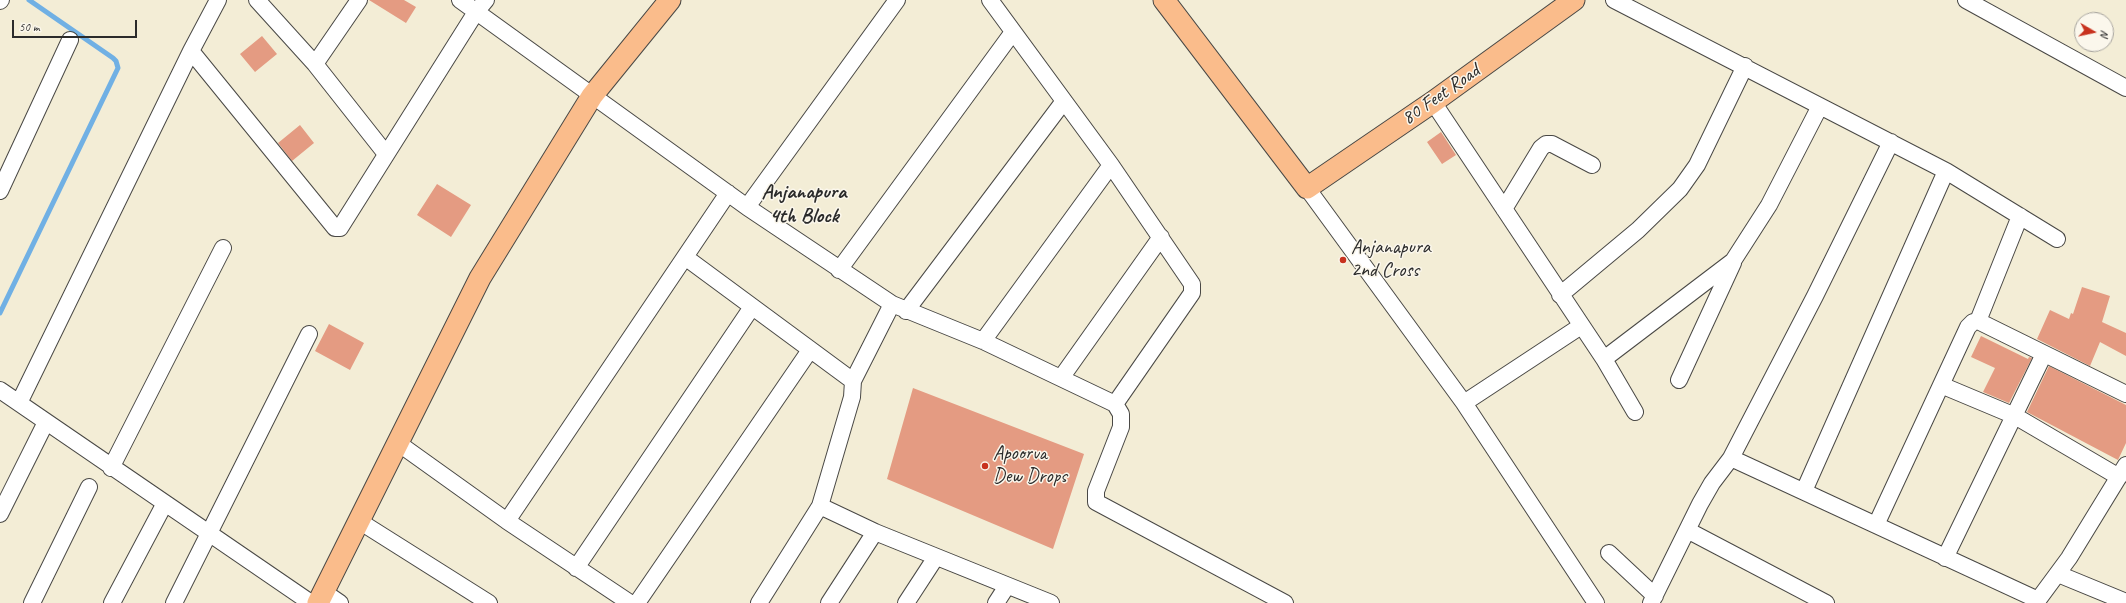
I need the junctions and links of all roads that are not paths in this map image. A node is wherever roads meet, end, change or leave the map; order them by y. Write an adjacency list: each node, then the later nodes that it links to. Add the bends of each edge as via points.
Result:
1 (218, 0): 15 (street)
2 (257, 0): 16 (street)
3 (359, 0): 16 (street)
4 (460, 0): 12 (street)
5 (670, 0): 19 (main road)
6 (897, 0): 31 (street)
7 (990, 0): 13 (street)
8 (1164, 0): 28 (main road)
9 (1574, 0): 21 (main road, 80 Feet Road)
10 (1614, 0): 17 (street)
11 (1966, 0): 18 (street)
12 (481, 6): 19 (street); 24 (street)
13 (1013, 32): 20 (street); 39 (street)
14 (70, 40): 29 (street)
15 (191, 51): 24 (street, via 337,229); 56 (street)
16 (315, 64): 24 (street)
17 (1745, 66): 22 (street); 40 (street, via 1697,164 1680,189 1638,230)
18 (2126, 88)
19 (592, 96): 30 (street); 62 (main road, via 480,278)
20 (1064, 102): 25 (street); 42 (street)
21 (1433, 102): 28 (main road, 80 Feet Road); 32 (street)
22 (1820, 106): 23 (street); 38 (street, via 1769,204)
23 (1891, 142): 27 (street); 63 (street)
24 (386, 154)
25 (1111, 165): 34 (street); 46 (street)
26 (1592, 165): 32 (street, via 1552,144 1546,144 1541,148)
27 (1946, 171): 33 (street); 67 (street)
28 (1307, 188): 57 (street)
29 (0, 191)
30 (728, 193): 31 (street); 37 (street)
31 (747, 207): 39 (street)
32 (1504, 209): 40 (street)
33 (2020, 216): 35 (street); 43 (street)
34 (1161, 237): 50 (street); 58 (street, via 1192,284 1192,293)
35 (2057, 239)
36 (222, 248): 64 (street)
37 (685, 258): 41 (street); 72 (street)
38 (1734, 261): 49 (street); 51 (street)
39 (839, 270): 42 (street)
40 (1560, 295): 44 (street)
41 (752, 307): 47 (street); 80 (street)
42 (899, 307): 46 (street); 52 (street)
43 (1978, 321): 48 (street); 53 (street, via 1968,327)
44 (1581, 326): 49 (street); 57 (street)
45 (309, 334): 76 (street)
46 (983, 341): 50 (street)
47 (810, 350): 52 (street); 92 (street)
48 (2044, 354): 55 (street); 60 (street)
49 (1604, 359): 59 (street)
50 (1061, 378): 58 (street)
51 (1679, 380)
52 (852, 381): 69 (street, via 852,397)
53 (1942, 385): 60 (street); 73 (street)
54 (0, 390): 56 (street)
55 (2126, 394)
56 (19, 403): 61 (street)
57 (1464, 403): 99 (street)
58 (1115, 404): 98 (street, via 1121,414 1121,427 1096,491 1096,502)
59 (1635, 412)
60 (2014, 416): 65 (street); 79 (street)
61 (46, 422): 64 (street); 70 (street)
62 (398, 443): 71 (main road); 72 (street)
63 (1731, 458): 67 (street); 74 (street, via 1712,483)
64 (111, 468): 68 (street)
65 (2123, 471): 81 (street)
66 (89, 487): 87 (street)
67 (1804, 491): 73 (street)
68 (165, 503): 76 (street); 88 (street)
69 (820, 506): 75 (street); 93 (street)
70 (0, 514)
71 (359, 521): 84 (main road); 90 (street)
72 (507, 521): 80 (street)
73 (1876, 525): 79 (street)
74 (1689, 531): 83 (street); 100 (street)
75 (875, 532): 78 (street); 94 (street)
76 (208, 533): 84 (street); 89 (street)
77 (1609, 552): 83 (street)
78 (936, 557): 82 (street); 95 (street)
79 (1945, 558): 85 (street)
80 (576, 568): 91 (street)
81 (2058, 574): 85 (street); 86 (street)
82 (1007, 586): 96 (street); 97 (street)
83 (1653, 599)
84 (323, 600)
85 (2038, 601)
86 (2126, 602)
87 (32, 603)
88 (112, 603)
89 (174, 603)
90 (490, 603)
91 (630, 603)
92 (637, 603)
93 (759, 603)
94 (829, 603)
95 (906, 603)
96 (996, 603)
97 (1051, 603)
98 (1285, 603)
99 (1596, 603)
100 (1826, 603)

